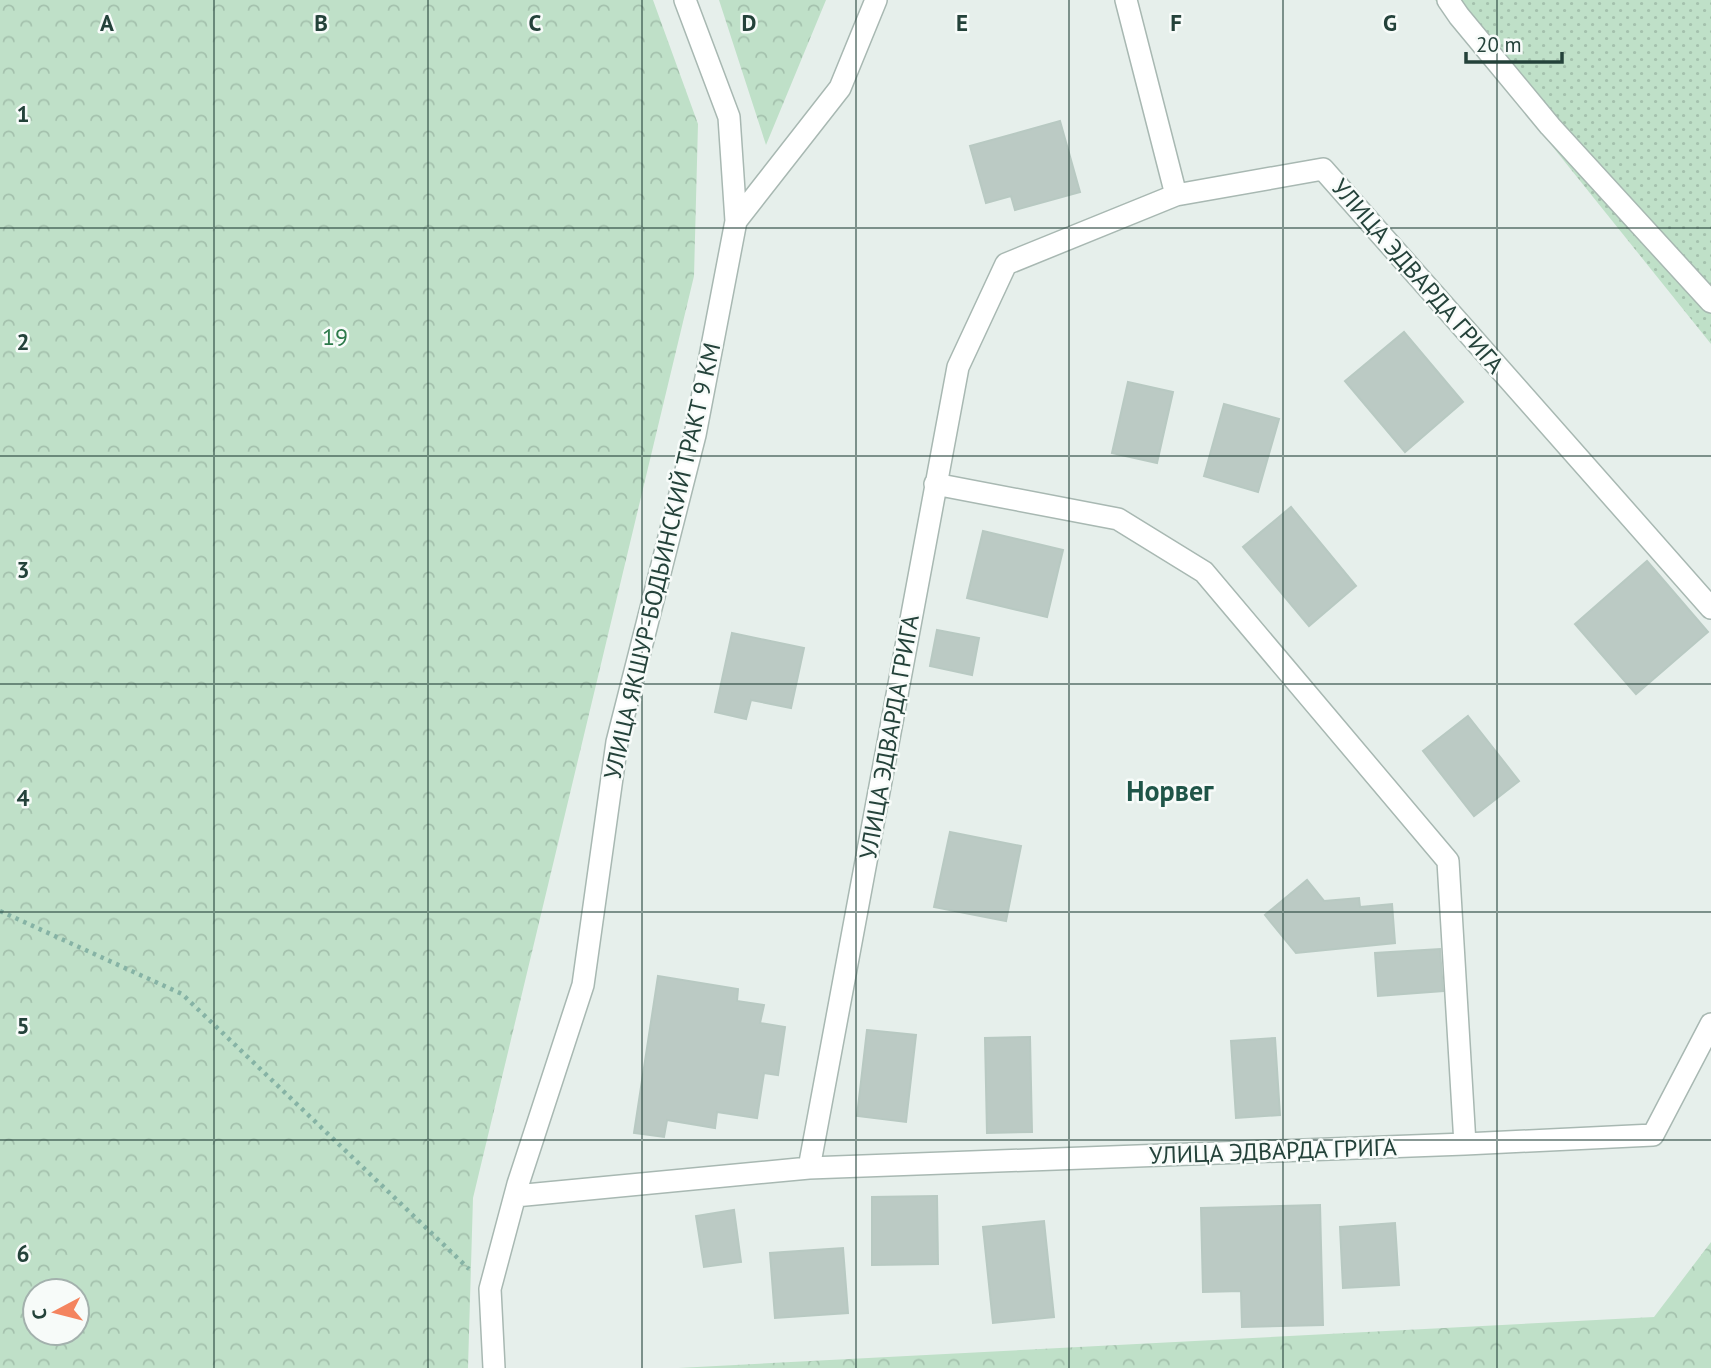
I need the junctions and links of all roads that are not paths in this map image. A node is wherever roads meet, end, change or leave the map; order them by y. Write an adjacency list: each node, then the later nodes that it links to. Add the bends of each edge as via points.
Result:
1 (685, 0): 6 (street, УЛИЦА ЯКШУР-БОДЬИНСКИЙ ТРАКТ 9 КМ, via 729,117)
2 (876, 0): 6 (street, via 840,88)
3 (1126, 0): 5 (street)
4 (1448, 0): 7 (street, via 1550,125)
5 (1176, 195): 8 (street, УЛИЦА ЭДВАРДА ГРИГА, via 1006,264 958,367); 9 (street, УЛИЦА ЭДВАРДА ГРИГА, via 1323,169)
6 (736, 221): 13 (street, УЛИЦА ЯКШУР-БОДЬИНСКИЙ ТРАКТ 9 КМ, via 695,435 617,743 583,985)
7 (1711, 302)
8 (935, 484): 11 (street, via 1118,519 1204,572 1448,861); 12 (street, УЛИЦА ЭДВАРДА ГРИГА)
9 (1711, 608)
10 (1711, 1024): 11 (street, УЛИЦА ЭДВАРДА ГРИГА, via 1653,1135)
11 (1465, 1144): 12 (street, УЛИЦА ЭДВАРДА ГРИГА)
12 (809, 1168): 13 (street)
13 (514, 1196): 14 (street, УЛИЦА ЯКШУР-БОДЬИНСКИЙ ТРАКТ 9 КМ, via 489,1289)
14 (494, 1368)

